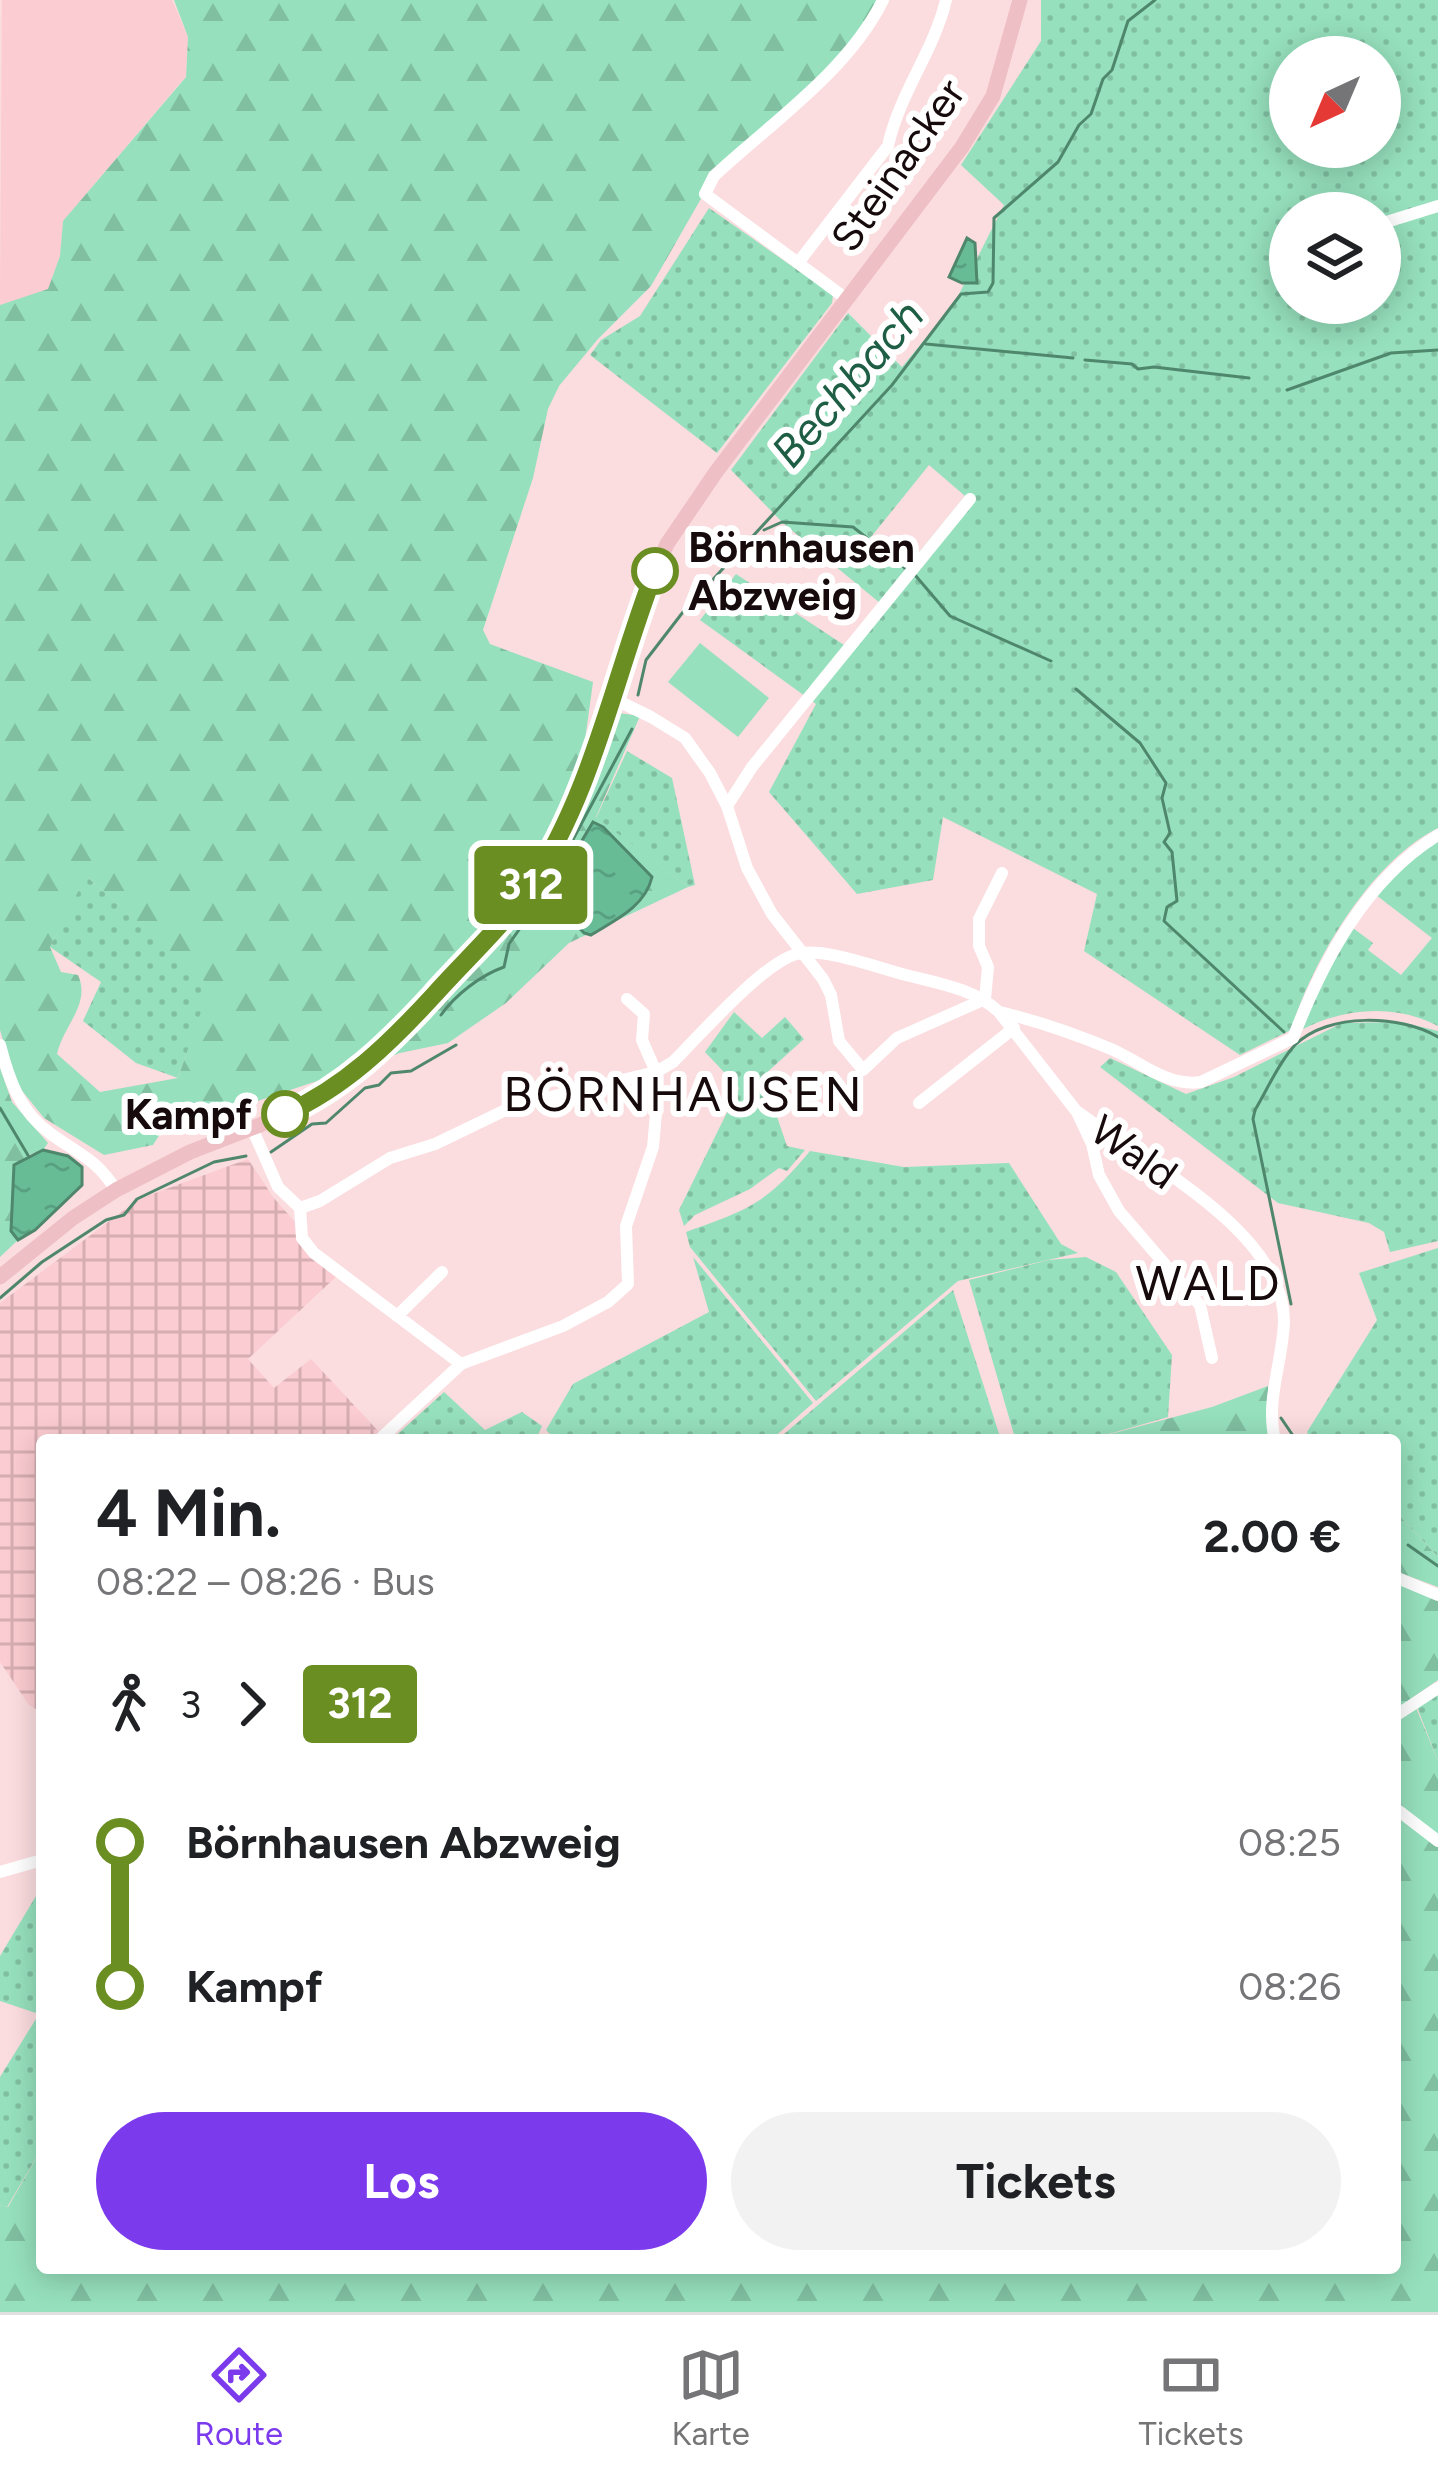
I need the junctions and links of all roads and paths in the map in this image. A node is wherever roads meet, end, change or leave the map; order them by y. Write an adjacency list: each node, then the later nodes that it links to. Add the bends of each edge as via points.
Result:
1 (883, 0): 6 (street, Steinacker, via 844,55 714,176 705,194)
2 (946, 0): 6 (street, Steinacker, via 888,146)
3 (1020, 0): 7 (main road, Steinacker, via 993,96)
4 (1438, 206): 5 (street)
5 (1401, 217)
6 (797, 263): 7 (street, Steinacker)
7 (848, 300): 9 (main road, Steinacker, via 667,544)
8 (970, 499): 10 (street)
9 (610, 698): 10 (street, via 685,738); 22 (main road, Steinacker, via 580,785 529,888 356,1072)
10 (728, 806): 13 (street, via 747,868)
11 (1438, 835): 16 (street, via 1385,877 1322,967 1293,1038 1201,1082 1162,1077 1114,1051)
12 (1002, 873): 15 (street, via 980,919)
13 (800, 952): 15 (street); 15 (street, via 823,979 839,1041 863,1070 897,1038); 19 (street, via 760,976)
14 (627, 999): 19 (street, via 644,1014 642,1040)
15 (986, 1000): 16 (street)
16 (999, 1012): 17 (street)
17 (1014, 1028): 20 (street); 21 (street)
18 (0, 1045): 23 (street, via 28,1114 89,1156)
19 (656, 1072): 24 (street, via 515,1105 390,1158); 29 (street, via 653,1148 626,1226 628,1285 562,1326)
20 (919, 1103)
21 (1077, 1112): 28 (street, Wald, via 1118,1211 1199,1305); 31 (street, Wald, via 1222,1214 1252,1240 1273,1274 1284,1317)
22 (256, 1127): 23 (main road, Steinacker); 24 (street, via 278,1187)
23 (116, 1190): 26 (main road, Steinacker)
24 (300, 1208): 27 (street, via 302,1238 314,1253)
25 (442, 1272): 27 (street)
26 (0, 1277)
27 (398, 1316): 29 (street)
28 (1212, 1358)
29 (461, 1364): 30 (street)
30 (385, 1434)
31 (1273, 1434)
32 (1401, 1579): 33 (street)
33 (1438, 1595)
34 (1438, 1688): 35 (street)
35 (1401, 1712)
36 (1401, 1813): 37 (street)
37 (1438, 1841)
38 (36, 1862): 39 (street)
39 (0, 1872)

